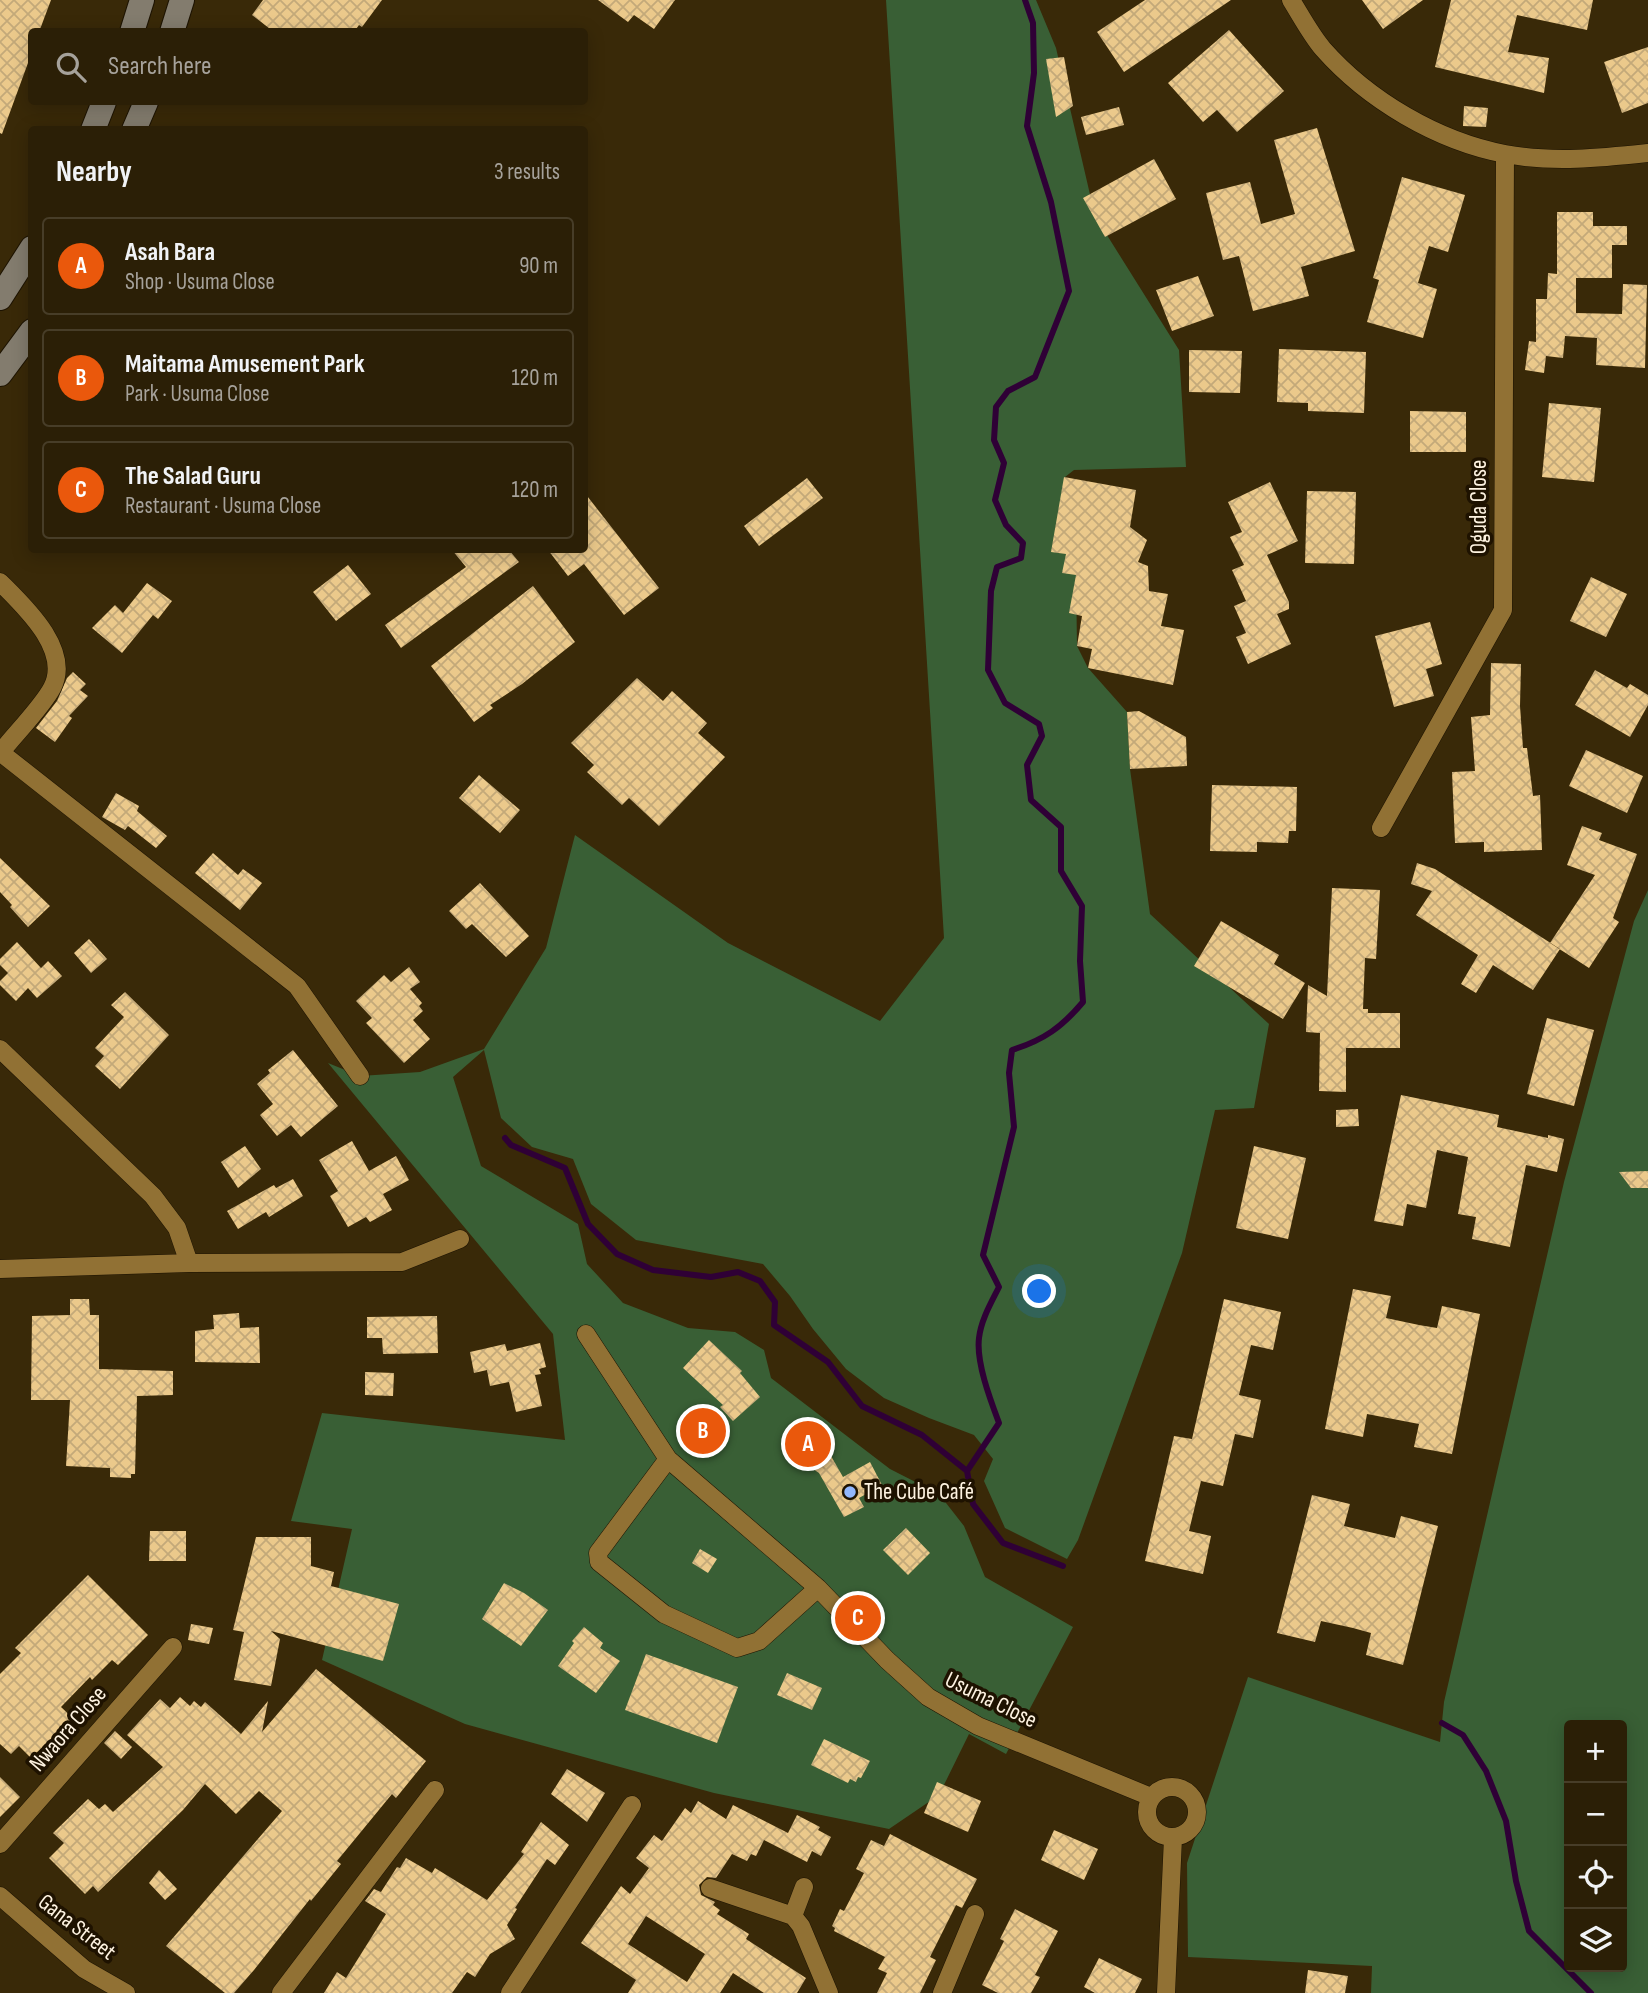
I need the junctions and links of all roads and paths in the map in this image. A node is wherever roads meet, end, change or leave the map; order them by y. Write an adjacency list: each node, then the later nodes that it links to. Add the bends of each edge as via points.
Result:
1 (142, 0): 4 (street)
2 (182, 0): 5 (street)
3 (1291, 0): 11 (street, via 1321,47 1349,76 1426,127)
4 (133, 28)
5 (173, 28)
6 (103, 105): 8 (street)
7 (145, 105): 9 (street)
8 (95, 126)
9 (136, 126)
10 (1648, 153): 11 (street, via 1590,159)
11 (1505, 154): 18 (street, Oguda Close, via 1503,610)
12 (28, 254): 13 (street)
13 (0, 298)
14 (28, 336): 15 (street)
15 (0, 374)
16 (0, 582): 17 (street, via 37,620 56,671 52,687)
17 (1, 752): 20 (street, via 297,986)
18 (1381, 828)
19 (0, 1049): 22 (street, via 153,1196 177,1228)
20 (360, 1076)
21 (460, 1239): 22 (street, via 402,1262)
22 (189, 1263): 23 (street)
23 (0, 1269)
24 (586, 1334): 25 (street, Usuma Close)
25 (668, 1459): 26 (street, Usuma Close); 26 (street, via 601,1546 599,1562 664,1614 737,1648 759,1641)
26 (818, 1588): 29 (street, Usuma Close, via 928,1697 978,1726)
27 (173, 1647): 32 (street, Nwaora Close)
28 (435, 1790): 39 (street)
29 (1151, 1797): 31 (street, via 1146,1815 1155,1832); 31 (street, via 1165,1787 1183,1788 1196,1800 1198,1817 1189,1832)
30 (632, 1805): 40 (street)
31 (1173, 1838): 43 (street)
32 (0, 1844)
33 (804, 1887): 37 (street)
34 (710, 1888): 37 (street)
35 (0, 1896): 38 (street, Gana Street, via 84,1969)
36 (975, 1914): 42 (street)
37 (793, 1916): 41 (street)
38 (126, 1993)
39 (281, 1993)
40 (510, 1993)
41 (829, 1993)
42 (942, 1993)
43 (1166, 1993)

